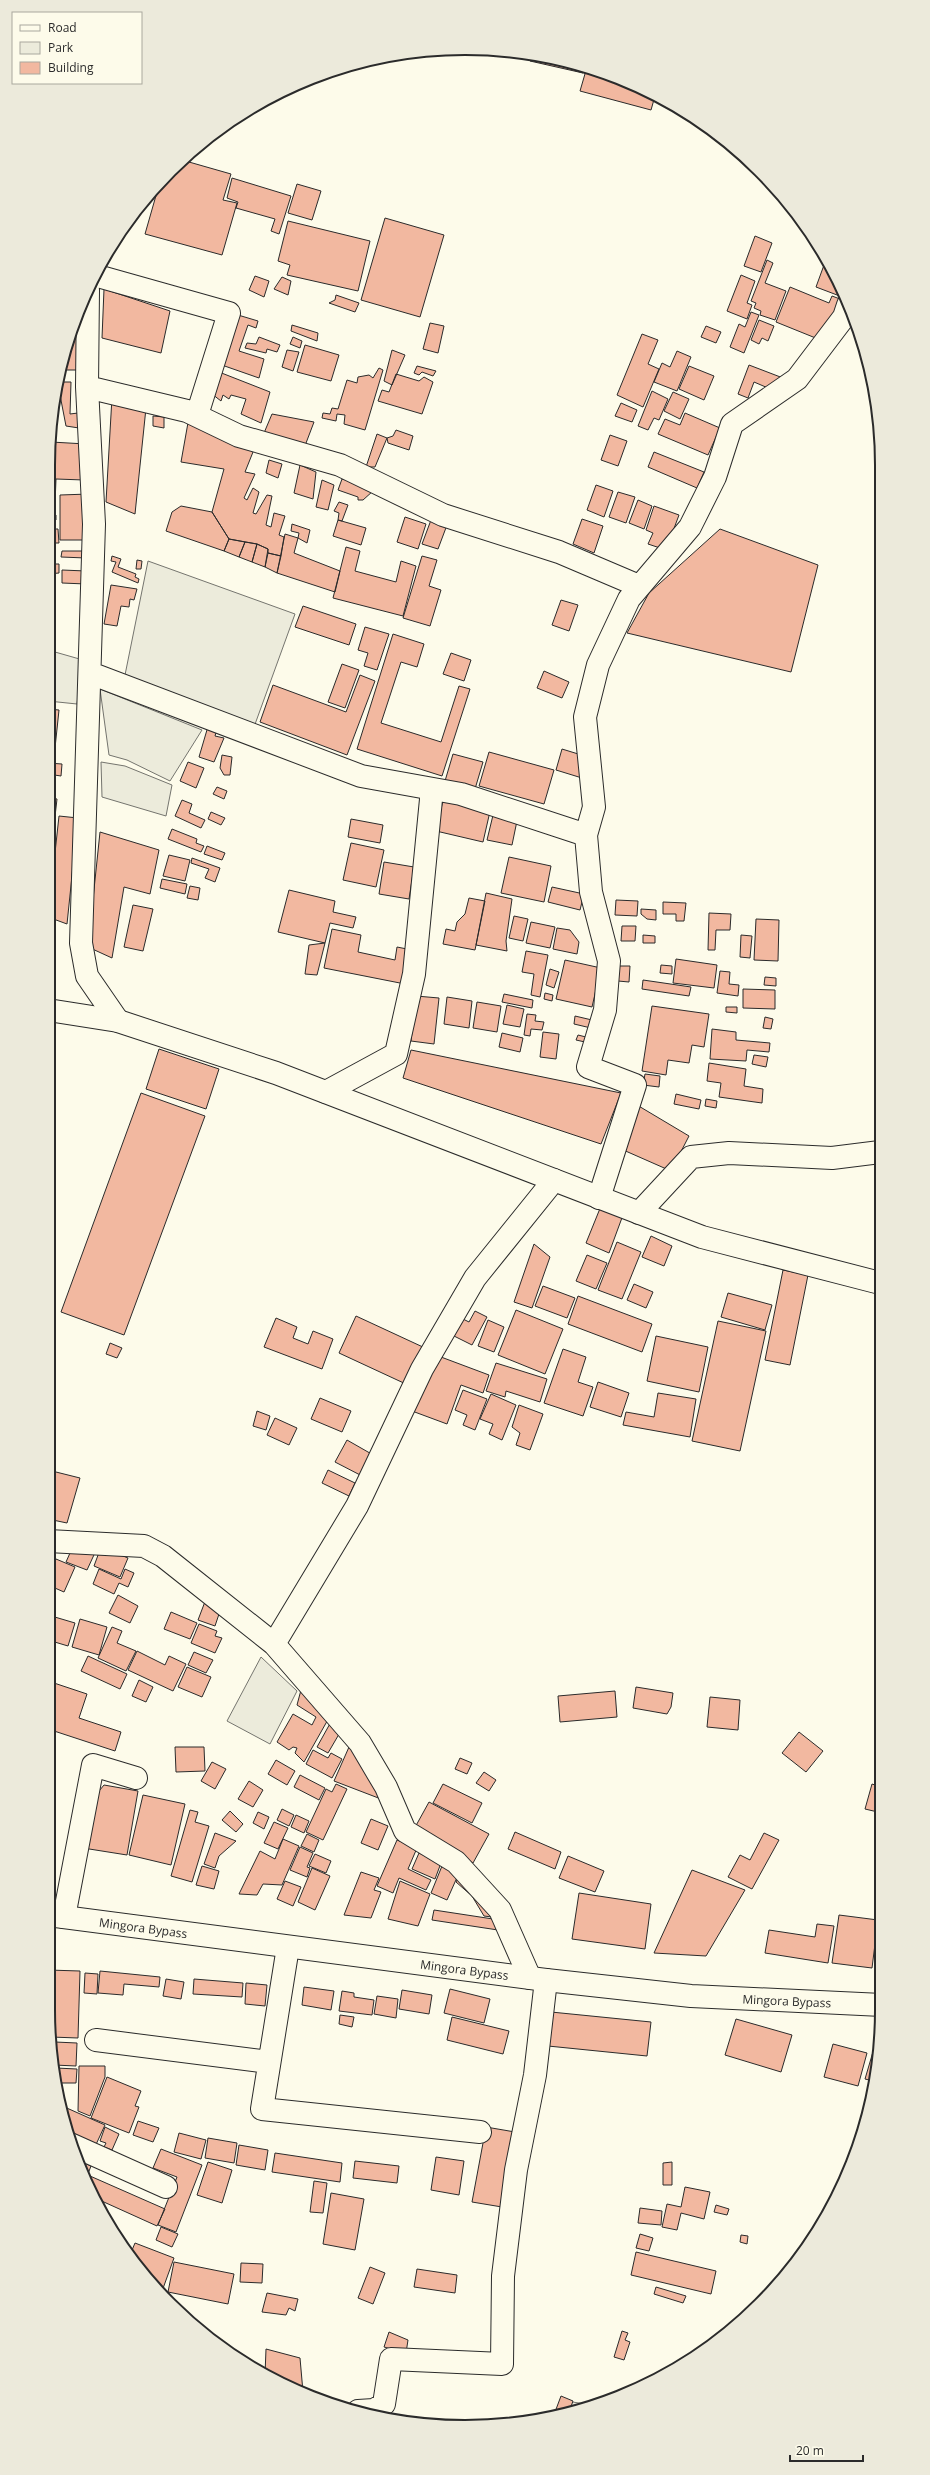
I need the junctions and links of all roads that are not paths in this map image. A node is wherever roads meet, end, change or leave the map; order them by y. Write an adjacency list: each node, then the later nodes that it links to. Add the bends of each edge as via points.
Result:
1 (101, 277): 5 (main road, via 229,313)
2 (88, 304): 4 (main road)
3 (846, 312): 6 (main road, via 797,379 732,424 715,477 690,526)
4 (87, 387): 5 (main road, via 187,411); 7 (main road, via 94,524)
5 (197, 416): 6 (main road, via 239,436 340,465 443,515 559,552)
6 (639, 586): 9 (main road, via 629,599 598,665 585,717 594,807)
7 (90, 673): 8 (main road, via 361,776); 11 (main road, via 81,943 87,976)
8 (432, 789): 9 (main road, via 461,794); 12 (main road, via 414,974 396,1054)
9 (586, 835): 15 (main road, via 591,892 609,960 605,1010 588,1067 635,1085)
10 (55, 1011): 11 (main road)
11 (118, 1021): 12 (main road)
12 (326, 1092): 14 (main road)
13 (875, 1153): 16 (main road, via 832,1158 729,1152 692,1157)
14 (554, 1180): 15 (main road); 19 (main road, via 475,1278 422,1369 357,1506)
15 (599, 1198): 16 (main road)
16 (639, 1213): 17 (main road, via 702,1237)
17 (875, 1282)
18 (55, 1541): 19 (main road, via 144,1546 162,1556)
19 (274, 1644): 24 (main road, via 360,1743 386,1787 405,1831 456,1862 500,1910)
20 (136, 1778): 21 (main road, via 93,1765)
21 (55, 1904)
22 (55, 1915): 23 (main road, Mingora Bypass)
23 (288, 1947): 24 (main road, Mingora Bypass); 27 (main road)
24 (538, 1979): 25 (main road, Mingora Bypass, via 691,1996); 31 (main road, via 535,2075 516,2170 502,2276 502,2364 391,2359 384,2404)
25 (875, 2005)
26 (96, 2040): 27 (main road)
27 (269, 2062): 28 (main road, via 262,2109)
28 (480, 2132)
29 (79, 2148): 30 (main road)
30 (166, 2187)
31 (375, 2410)

